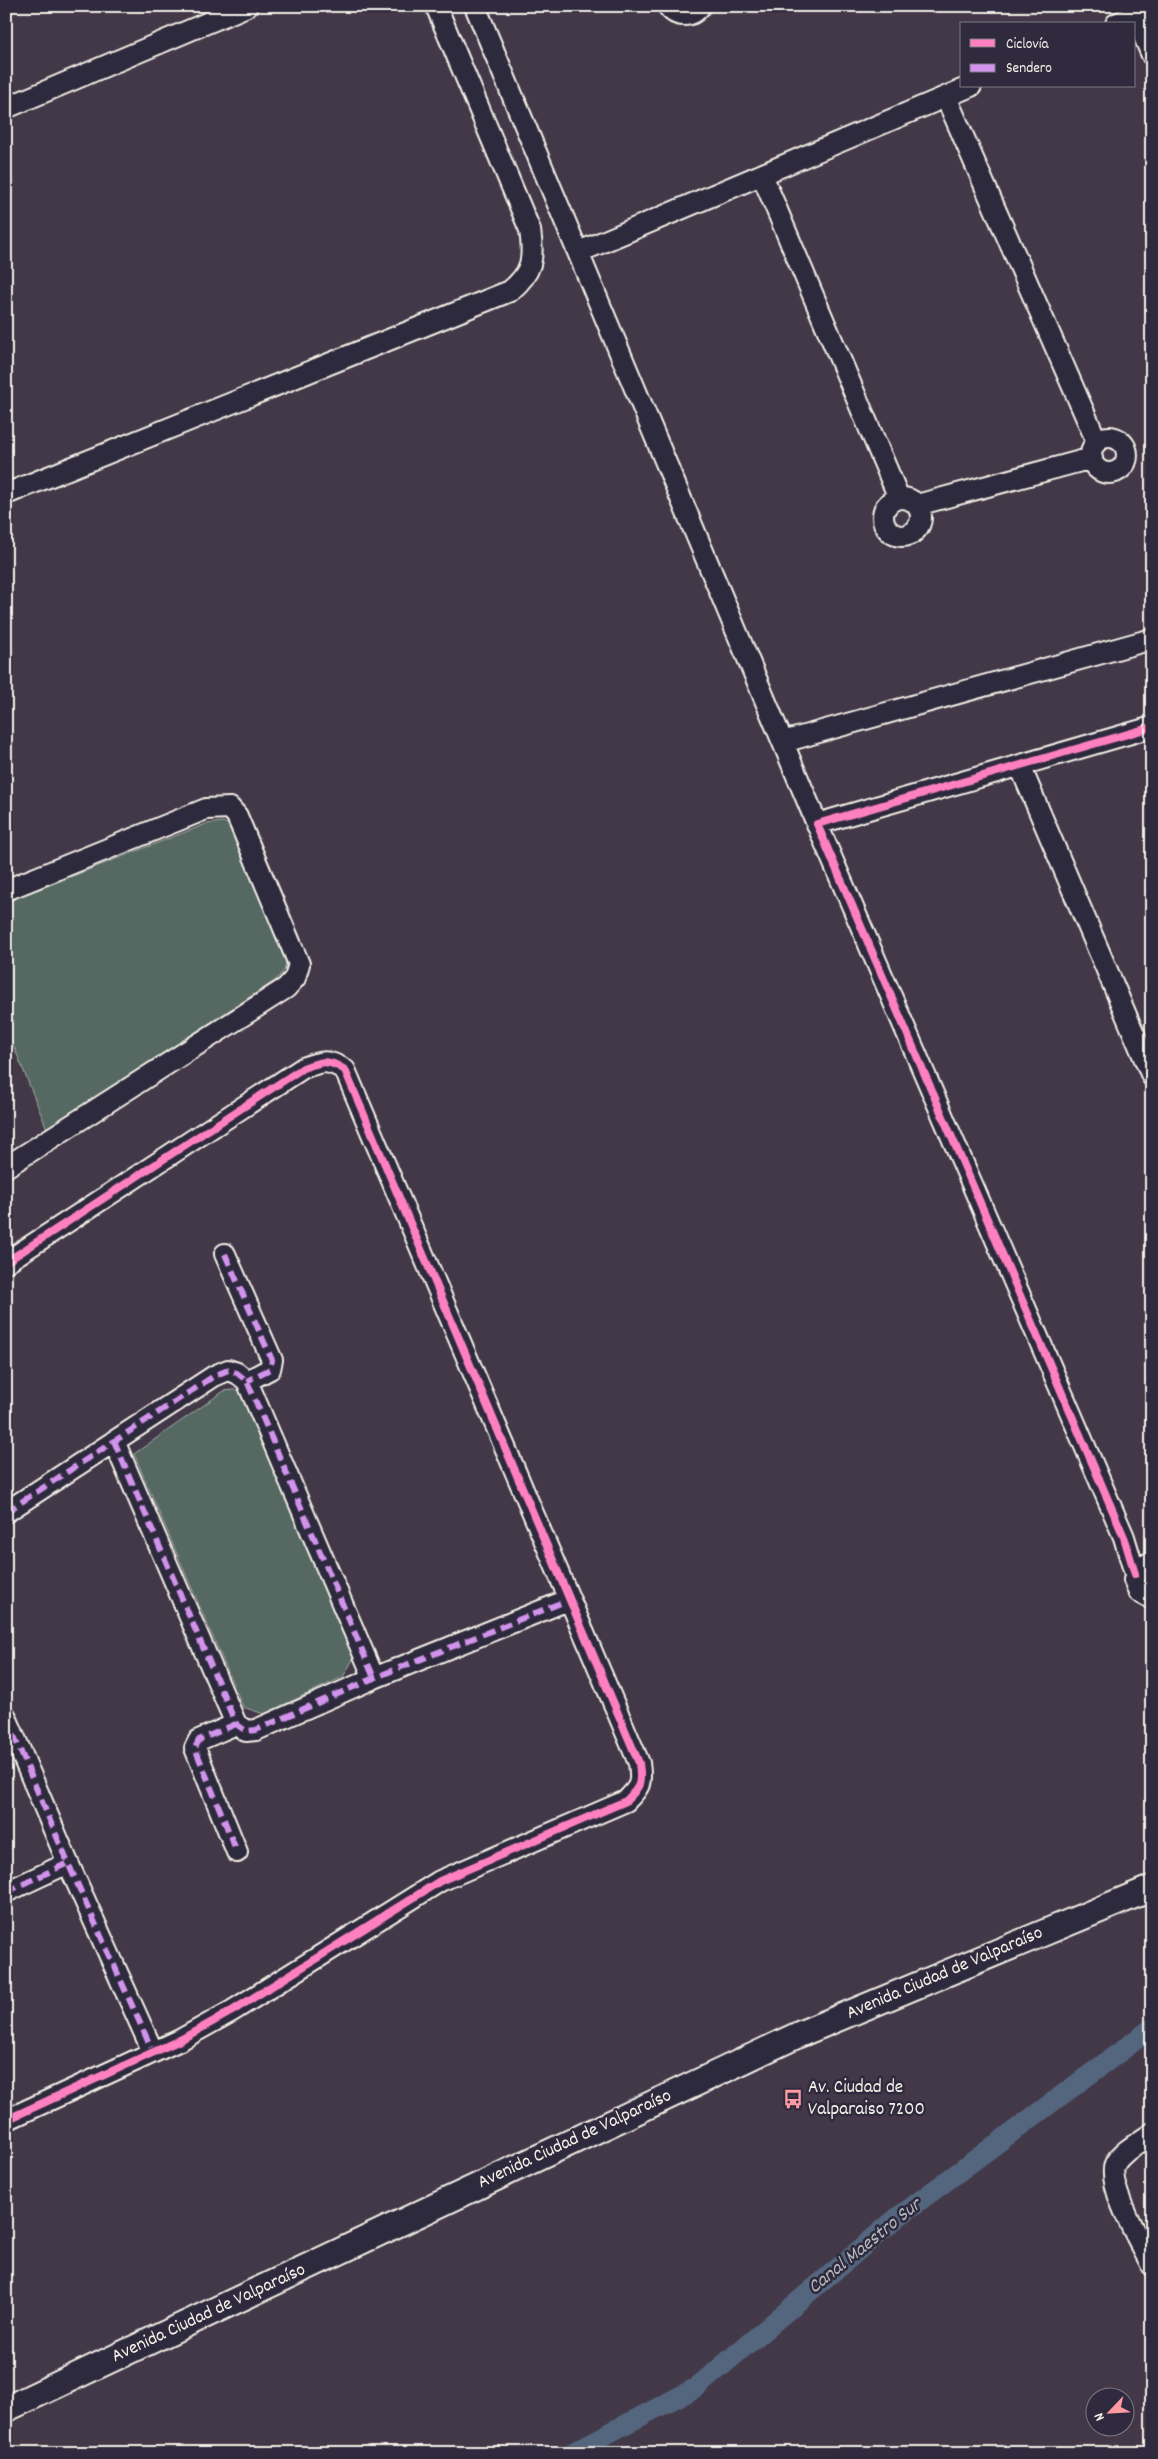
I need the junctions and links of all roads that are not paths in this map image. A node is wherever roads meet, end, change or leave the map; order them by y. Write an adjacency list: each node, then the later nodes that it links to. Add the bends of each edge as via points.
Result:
1 (247, 6): 11 (street)
2 (436, 6): 14 (street, via 530,230 533,248 524,279 510,290)
3 (475, 6): 13 (street)
4 (668, 6): 5 (street, via 674,13 687,16)
5 (700, 6)
6 (1139, 10): 7 (street); 8 (street)
7 (1119, 22)
8 (1152, 55)
9 (966, 88): 10 (street)
10 (946, 97): 12 (street); 16 (street, via 1094,450)
11 (6, 108)
12 (762, 175): 13 (street); 15 (street)
13 (579, 252): 19 (street)
14 (6, 494)
15 (899, 498): 16 (street, via 909,499); 16 (street, via 884,510 884,523 893,533 905,536 917,529 921,517)
16 (918, 505)
17 (1152, 639): 19 (street)
18 (1152, 727): 20 (street)
19 (782, 742): 21 (street)
20 (1020, 766): 21 (street); 23 (street)
21 (817, 824): 30 (street)
22 (6, 890): 24 (street, via 206,809 230,808 237,816 299,964 296,978 286,988)
23 (1152, 1076)
24 (6, 1167)
25 (225, 1254): 27 (street, via 272,1360 270,1369)
26 (6, 1262): 33 (street, via 303,1068 333,1062 345,1070)
27 (247, 1381): 28 (street, via 228,1370 214,1376); 35 (street)
28 (114, 1441): 29 (street); 37 (street)
29 (6, 1512)
30 (1124, 1537): 31 (street, via 1140,1555); 32 (street)
31 (1152, 1561): 32 (street)
32 (1135, 1574): 34 (street, via 1135,1587)
33 (568, 1600): 35 (street); 42 (street, via 638,1763 639,1788 626,1801 440,1880 239,2007)
34 (1149, 1602)
35 (374, 1678): 37 (street, via 256,1730 246,1731)
36 (6, 1717): 39 (street)
37 (236, 1724): 38 (street, via 199,1740 194,1748)
38 (237, 1852)
39 (68, 1863): 41 (street); 42 (street)
40 (1152, 1888): 46 (main road, Avenida Ciudad de Valparaíso, via 800,2034)
41 (6, 1892)
42 (153, 2052): 43 (street)
43 (6, 2120)
44 (1152, 2133): 45 (street, via 1122,2156 1115,2164 1114,2174 1121,2201)
45 (1152, 2266)
46 (6, 2409)

